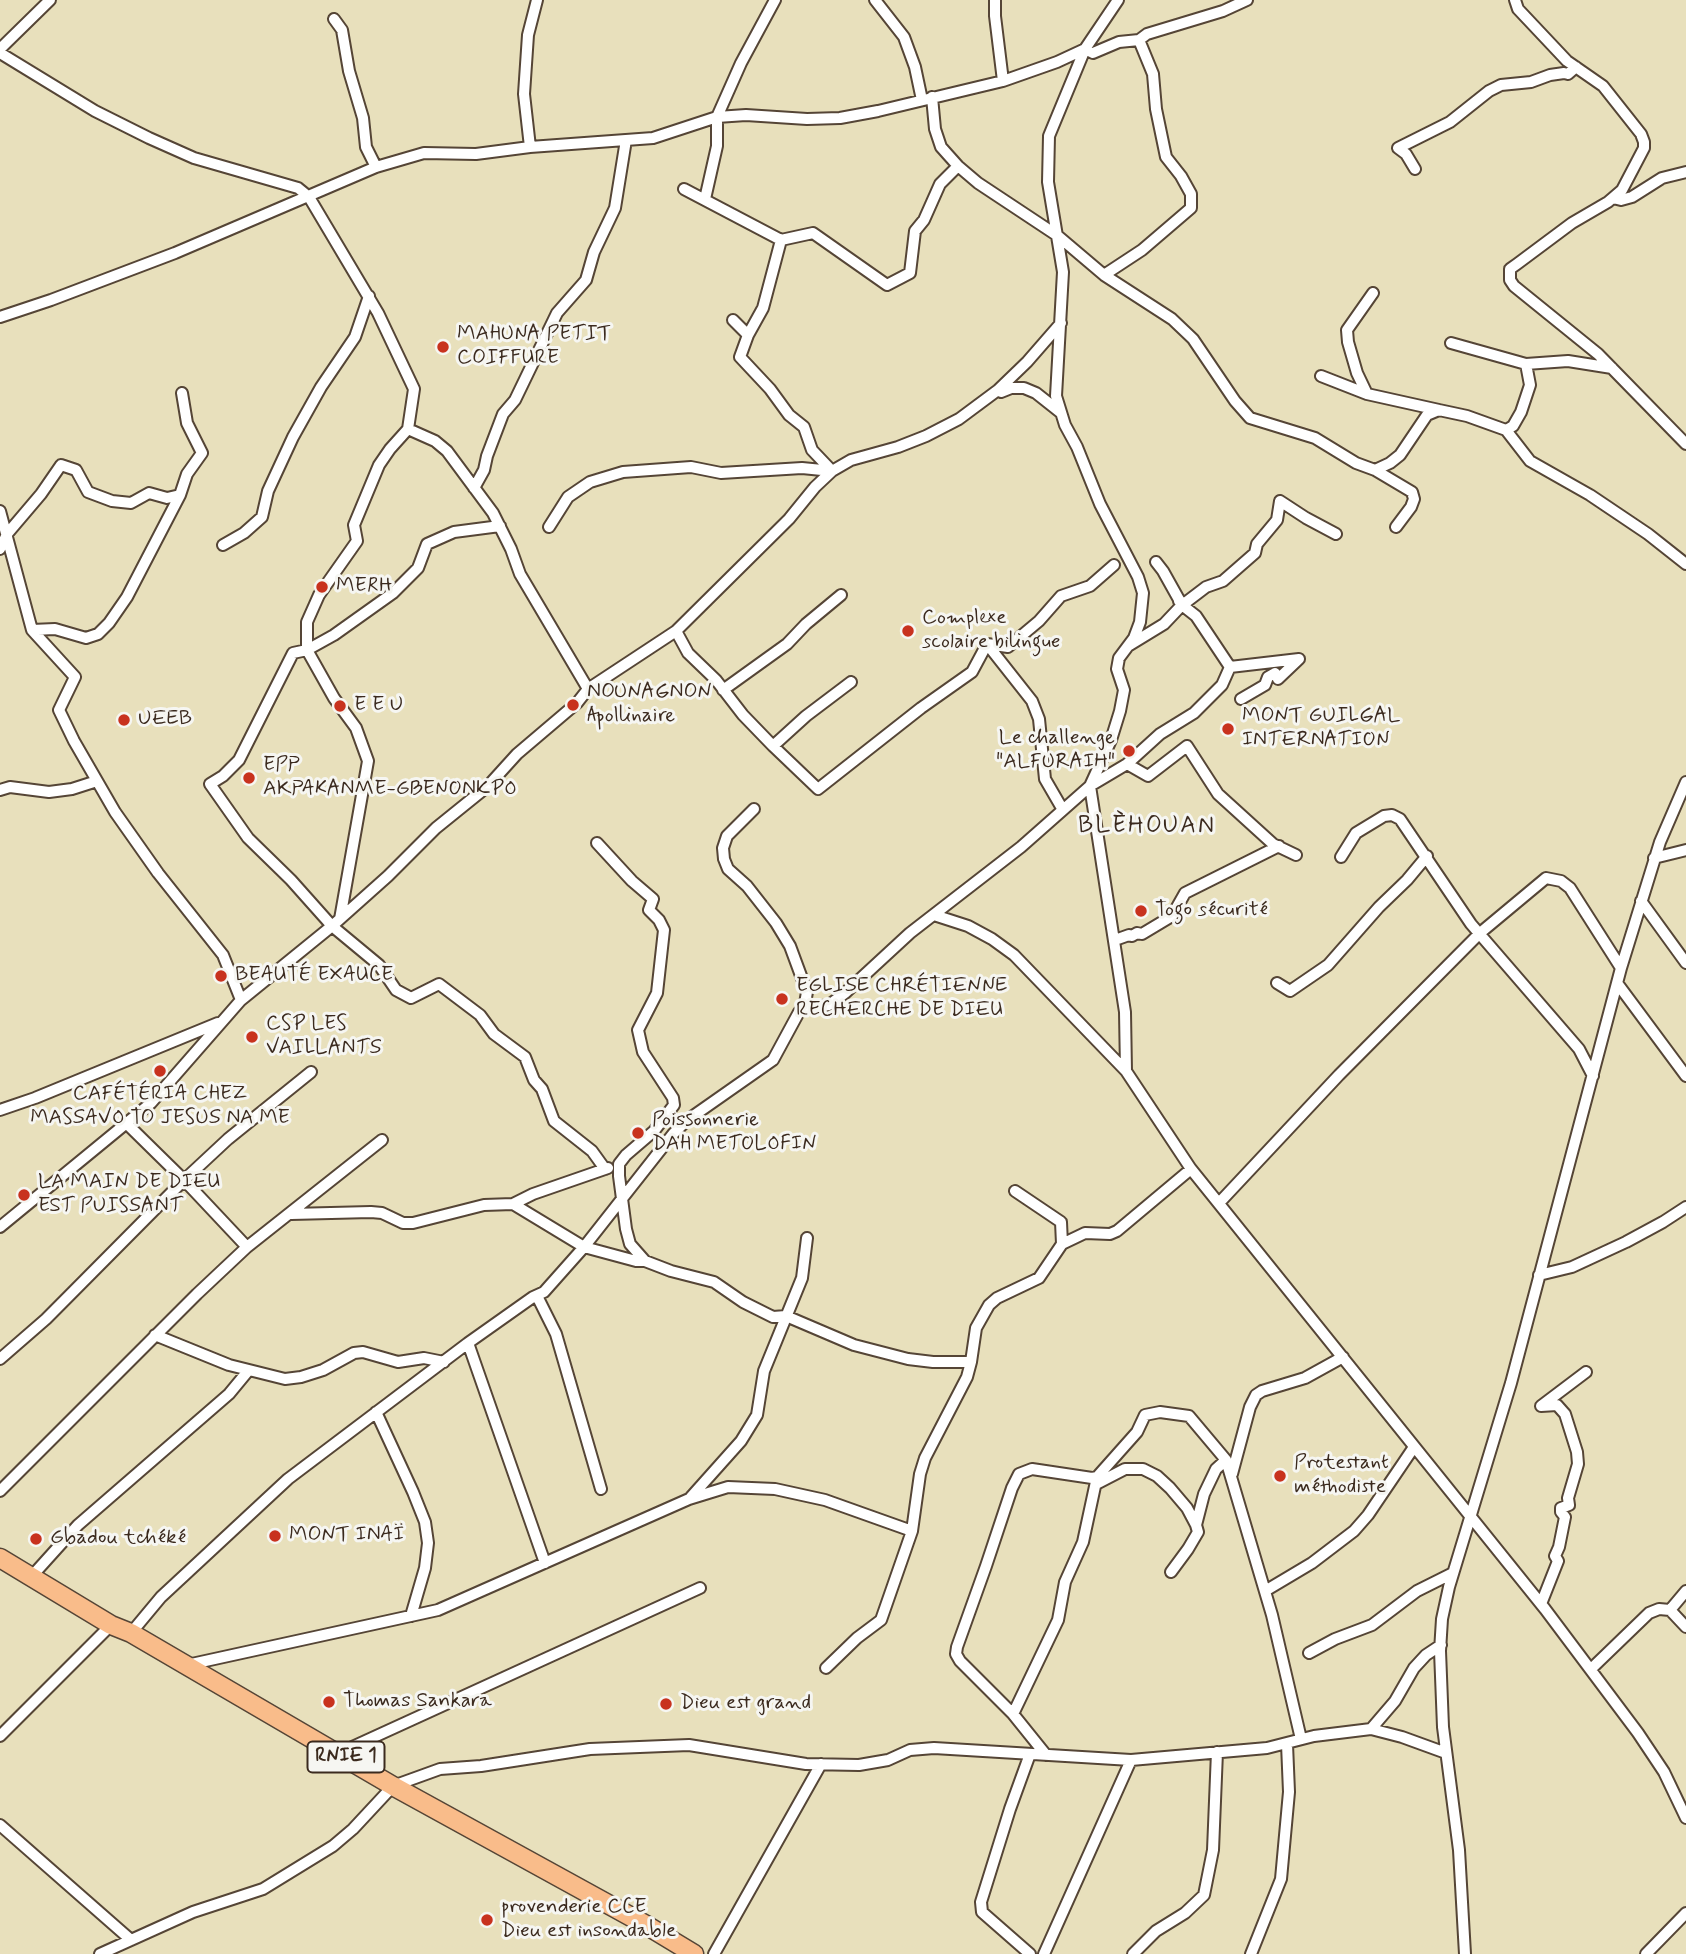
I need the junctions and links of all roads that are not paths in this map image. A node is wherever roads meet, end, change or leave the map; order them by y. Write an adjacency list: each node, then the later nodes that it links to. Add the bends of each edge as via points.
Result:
1 (50, 0): 12 (street)
2 (537, 0): 18 (street, via 528,35 524,94)
3 (775, 0): 16 (street)
4 (875, 0): 15 (street, via 904,37)
5 (995, 0): 14 (street)
6 (1118, 0): 11 (street)
7 (1247, 0): 10 (street)
8 (1514, 0): 13 (street)
9 (334, 19): 20 (street, via 342,30 366,147)
10 (1139, 40): 11 (street, via 1119,42 1093,53); 29 (street, via 1153,74 1166,157 1191,194 1191,208)
11 (1085, 49): 14 (street); 27 (street, via 1049,136 1048,182)
12 (0, 51): 24 (street, via 95,111 149,138 194,158 298,188)
13 (1576, 67): 21 (street, via 1567,74 1501,85 1450,122 1398,148); 25 (street, via 1603,86 1644,142 1622,190)
14 (1003, 81): 15 (street)
15 (927, 98): 16 (street, via 840,118); 19 (street, via 941,147)
16 (717, 117): 17 (street, via 653,138); 26 (street, via 717,146)
17 (626, 140): 18 (street); 50 (street, via 615,208 586,280 558,313 515,400 503,414)
18 (530, 148): 20 (street, via 476,155 424,153)
19 (958, 166): 27 (street); 28 (street, via 940,184 915,231 910,273 887,285 813,233)
20 (376, 167): 24 (street)
21 (1415, 169)
22 (1686, 172): 25 (street, via 1662,178 1632,197)
23 (684, 189): 26 (street)
24 (309, 197): 31 (street); 32 (street, via 175,253)
25 (1613, 198): 38 (street, via 1572,223 1508,275 1514,286)
26 (705, 200): 28 (street)
27 (1058, 236): 29 (street); 34 (street, via 1063,272)
28 (781, 240): 35 (street, via 763,308)
29 (1104, 275): 48 (street, via 1172,319 1193,339 1250,418 1315,438)
30 (1373, 293): 41 (street, via 1347,335)
31 (369, 296): 45 (street, via 414,389); 58 (street, via 355,337 293,436 268,491 262,517)
32 (0, 317)
33 (733, 320): 35 (street)
34 (1061, 323): 42 (street, via 1027,362); 44 (street, via 1056,396)
35 (748, 335): 49 (street, via 740,357 789,415 804,426 812,450)
36 (1451, 343): 37 (street)
37 (1526, 364): 38 (street, via 1568,361); 46 (street, via 1530,385 1521,412)
38 (1612, 368): 47 (street)
39 (1321, 376): 41 (street)
40 (182, 393): 51 (street, via 187,423 202,453 187,474)
41 (1367, 394): 43 (street)
42 (983, 401): 44 (street, via 1011,388 1024,388); 49 (street, via 926,436 851,460)
43 (1439, 410): 46 (street); 48 (street, via 1427,415 1400,454)
44 (1060, 412): 68 (street, via 1143,593 1140,622)
45 (408, 429): 50 (street, via 435,440); 69 (street, via 379,465 354,524 357,541 319,595 307,622)
46 (1506, 430): 61 (street, via 1530,461 1590,495)
47 (1686, 444)
48 (1375, 470): 55 (street, via 1412,492 1411,507)
49 (832, 471): 54 (street, via 721,472 691,467 623,472 590,482 568,497); 66 (street)
50 (474, 488): 53 (street)
51 (180, 495): 56 (street, via 167,498 149,493 131,503 112,501 88,492 76,470 61,465); 65 (street, via 127,597 98,634 86,638 55,629)
52 (0, 511): 56 (street)
53 (500, 526): 69 (street, via 454,532 427,544 418,568 393,593); 72 (street, via 520,574)
54 (549, 527)
55 (1396, 527)
56 (7, 534): 59 (street); 65 (street)
57 (1336, 534): 64 (street, via 1280,501 1277,520 1255,553 1223,581)
58 (223, 545)
59 (0, 549)
60 (1156, 562): 64 (street)
61 (1686, 564)
62 (1114, 565): 67 (street, via 1090,586 1061,596 1008,647)
63 (841, 595): 73 (street, via 787,644)
64 (1180, 603): 68 (street, via 1164,624); 70 (street, via 1196,616)
65 (32, 630): 77 (street, via 75,677 59,710)
66 (677, 631): 72 (street); 73 (street, via 688,653)
67 (987, 644): 75 (street, via 972,672 818,789); 82 (street, via 1032,701 1039,719 1045,779)
68 (1128, 646): 79 (street, via 1117,669 1124,690 1120,711)
69 (307, 650): 92 (street, via 356,728 368,761); 92 (street, via 293,653 239,760 210,784 248,838)
70 (1230, 667): 74 (street, via 1299,659 1278,680 1275,673); 76 (street, via 1222,685 1194,713 1160,734)
71 (851, 682): 75 (street)
72 (588, 689): 92 (street)
73 (723, 690): 75 (street)
74 (1241, 699)
75 (773, 746)
76 (1127, 764): 79 (street); 84 (street, via 1148,776 1187,746 1218,794)
77 (97, 781): 80 (street, via 49,792); 99 (street, via 158,873 223,955)
78 (1686, 782): 89 (street)
79 (1090, 786): 82 (street); 94 (street)
80 (0, 790)
81 (754, 809): 100 (street, via 727,836 724,859 790,946 807,992)
82 (1063, 810): 91 (street)
83 (597, 843): 109 (street, via 653,899 649,910 664,930 657,993 638,1030 643,1052 674,1105)
84 (1279, 846): 86 (street); 94 (street, via 1185,893 1172,916 1142,934)
85 (1686, 850): 89 (street)
86 (1296, 855)
87 (1427, 856): 88 (street, via 1392,815 1356,833); 93 (street); 98 (street, via 1328,965 1290,991)
88 (1341, 857)
89 (1654, 858): 90 (street)
90 (1641, 901): 95 (street); 96 (street)
91 (934, 915): 100 (street, via 828,1005); 102 (street, via 968,926 1014,955)
92 (336, 922): 99 (street); 111 (street, via 379,965 396,990 411,998 439,984 525,1057 554,1121 592,1151)
93 (1480, 933): 96 (street, via 1546,878 1561,881); 104 (street, via 1579,1049); 115 (street)
94 (1115, 940): 102 (street, via 1125,1012)
95 (1686, 963)
96 (1621, 968): 97 (street)
97 (1617, 983): 104 (street); 105 (street)
98 (1277, 984)
99 (241, 1000): 101 (street)
100 (804, 1009): 114 (street, via 773,1060 686,1121)
101 (222, 1022): 106 (street); 107 (street, via 151,1103)
102 (1126, 1071): 110 (street)
103 (311, 1072): 112 (street)
104 (1593, 1076): 127 (street)
105 (1686, 1076)
106 (0, 1110)
107 (127, 1123): 112 (street); 120 (street)
108 (382, 1140): 118 (street)
109 (619, 1164): 111 (street); 114 (street)
110 (1191, 1168): 115 (street); 121 (street, via 1117,1231)
111 (605, 1169): 116 (street)
112 (184, 1180): 124 (street); 135 (street)
113 (1015, 1191): 119 (street)
114 (621, 1200): 125 (street); 126 (street, via 630,1244)
115 (1219, 1203): 134 (street)
116 (513, 1204): 118 (street, via 484,1205 414,1223 382,1213); 125 (street)
117 (1686, 1207): 127 (street, via 1572,1267)
118 (290, 1214): 124 (street)
119 (1061, 1222): 121 (street); 123 (street)
120 (0, 1227)
121 (1085, 1233): 123 (street)
122 (807, 1238): 129 (street, via 802,1278)
123 (1062, 1244): 137 (street, via 1039,1278 989,1306 976,1328)
124 (247, 1247): 132 (street)
125 (584, 1247): 126 (street); 128 (street)
126 (645, 1261): 130 (street, via 714,1282)
127 (1539, 1275): 150 (street)
128 (537, 1296): 133 (street); 147 (street, via 556,1334)
129 (786, 1316): 130 (street); 131 (street); 137 (street, via 854,1345 908,1359)
130 (773, 1317): 131 (street)
131 (779, 1330): 143 (street, via 764,1371 757,1415)
132 (155, 1335): 138 (street); 148 (street)
133 (468, 1343): 136 (street); 154 (street)
134 (1343, 1357): 141 (street); 144 (street, via 1305,1378 1256,1395)
135 (0, 1359)
136 (443, 1362): 138 (street, via 425,1358 398,1362 363,1352 301,1377 285,1379); 140 (street)
137 (971, 1362): 152 (street, via 925,1458)
138 (248, 1371): 157 (street, via 229,1394 78,1525)
139 (1586, 1372): 161 (street, via 1542,1406 1557,1405 1565,1414 1578,1464 1569,1505 1561,1508 1565,1517 1555,1556 1558,1561)
140 (376, 1412): 163 (street, via 425,1522 425,1568); 166 (street, via 288,1479 221,1538)
141 (1414, 1447): 150 (street); 159 (street, via 1354,1531)
142 (1226, 1460): 144 (street); 145 (street, via 1189,1416 1149,1413); 151 (street, via 1216,1469 1204,1494)
143 (722, 1463): 146 (street); 149 (street)
144 (1232, 1474): 159 (street)
145 (1096, 1481): 151 (street, via 1125,1469 1143,1469 1170,1488); 172 (street, via 1083,1542 1065,1582 1058,1620); 172 (street, via 1032,1469 1019,1474 1012,1488 956,1654)
146 (728, 1487): 149 (street); 152 (street, via 775,1489 825,1500)
147 (601, 1489)
148 (0, 1491)
149 (689, 1499): 154 (street)
150 (1471, 1517): 156 (street); 161 (street)
151 (1196, 1525): 155 (street, via 1198,1532)
152 (912, 1531): 170 (street, via 881,1620)
153 (0, 1558): 157 (highway, RNIE 1)
154 (545, 1563): 163 (street, via 438,1610)
155 (1171, 1572)
156 (1453, 1573): 167 (street); 168 (street, via 1417,1591 1372,1625)
157 (32, 1576): 164 (highway, RNIE 1)
158 (699, 1588): 178 (street)
159 (1265, 1591): 175 (street)
160 (1686, 1591): 162 (street)
161 (1541, 1604): 171 (street)
162 (1670, 1611): 165 (street); 171 (street, via 1649,1613)
163 (411, 1616): 169 (street)
164 (111, 1625): 166 (highway, RNIE 1); 174 (street)
165 (1686, 1628)
166 (131, 1633): 169 (highway, RNIE 1)
167 (1441, 1645): 173 (street, via 1414,1668); 179 (street)
168 (1309, 1653)
169 (187, 1665): 178 (highway, RNIE 1)
170 (826, 1668)
171 (1591, 1669): 185 (street, via 1664,1772)
172 (1013, 1714): 181 (street)
173 (1371, 1729): 175 (street); 179 (street)
174 (0, 1736)
175 (1301, 1740): 176 (street)
176 (1287, 1744): 177 (street); 195 (street, via 1289,1792 1281,1879)
177 (1217, 1752): 182 (street); 194 (street, via 1213,1850 1205,1895)
178 (339, 1753): 184 (highway, RNIE 1)
179 (1446, 1753): 196 (street, via 1459,1850)
180 (1030, 1754): 181 (street); 183 (street, via 934,1748 859,1765); 192 (street, via 981,1902 982,1912)
181 (1046, 1755): 182 (street)
182 (1131, 1760): 193 (street)
183 (821, 1764): 184 (street, via 689,1745 639,1746 440,1769); 191 (street)
184 (393, 1786): 188 (street, via 333,1846 269,1886); 190 (highway, RNIE 1)
185 (1686, 1818)
186 (0, 1825): 188 (street)
187 (1686, 1913): 197 (street)
188 (131, 1940): 189 (street)
189 (100, 1954)
190 (694, 1954)
191 (715, 1954)
192 (1030, 1954)
193 (1044, 1954)
194 (1133, 1954)
195 (1251, 1954)
196 (1465, 1954)
197 (1646, 1954)

